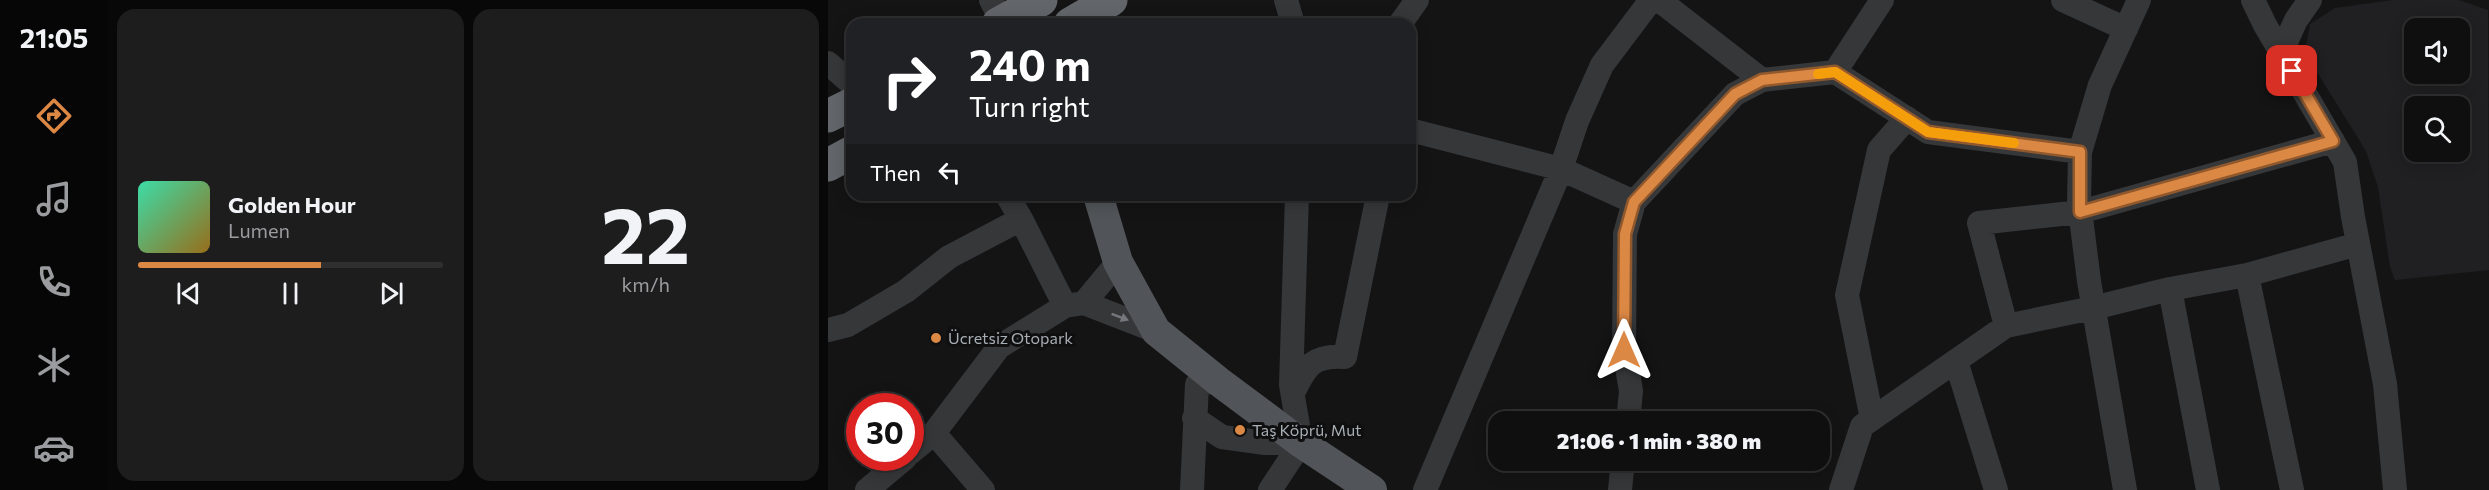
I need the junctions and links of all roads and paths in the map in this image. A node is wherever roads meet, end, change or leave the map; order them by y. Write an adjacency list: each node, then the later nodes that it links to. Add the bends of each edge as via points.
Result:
1 (1041, 0): 12 (highway)
2 (1111, 0): 13 (highway)
3 (1286, 0): 14 (street)
4 (1417, 0): 15 (street)
5 (1651, 0): 30 (street, via 1602,65 1577,121)
6 (1659, 0): 21 (street)
7 (1882, 0): 19 (street)
8 (2063, 0): 16 (street)
9 (2139, 0): 16 (street)
10 (2253, 0): 17 (street)
11 (2310, 0): 17 (street)
12 (998, 18)
13 (1080, 18)
14 (1291, 18)
15 (1404, 18)
16 (2126, 29): 27 (street, via 2100,85)
17 (2281, 53): 26 (street)
18 (828, 63): 20 (street)
19 (1835, 72): 21 (street); 24 (street)
20 (846, 79)
21 (1762, 80): 35 (street, via 1735,94)
22 (846, 107): 23 (highway)
23 (828, 116)
24 (1907, 118): 27 (street, via 1928,132); 52 (street, via 1879,150 1847,295)
25 (1416, 132): 30 (street)
26 (2333, 141): 36 (street); 38 (street, via 2345,162)
27 (2080, 152): 36 (street)
28 (846, 155): 29 (highway)
29 (828, 165)
30 (1562, 169): 35 (street); 64 (street)
31 (1010, 201): 37 (street)
32 (1297, 201): 49 (street, via 1291,339)
33 (1377, 201): 49 (street, via 1345,357 1327,356 1304,368)
34 (1101, 202): 39 (main road); 48 (main road, via 1138,268)
35 (1634, 202): 50 (street, via 1625,234 1624,350 1631,391)
36 (2080, 212): 43 (street); 44 (street, via 1979,223)
37 (1021, 219): 42 (street); 45 (street, via 949,258 906,291 858,320)
38 (2358, 244): 40 (street); 71 (street, via 2385,384)
39 (1118, 261): 42 (street); 46 (main road)
40 (2247, 275): 41 (street); 70 (street)
41 (2170, 289): 43 (street); 69 (street)
42 (1074, 305): 46 (street, one-way to 46); 53 (street, via 999,347)
43 (2093, 308): 44 (street); 68 (street)
44 (2006, 326): 47 (street)
45 (828, 330)
46 (1156, 331): 48 (main road)
47 (1956, 361): 52 (street); 67 (street)
48 (1218, 381): 51 (street, via 1197,384); 54 (main road)
49 (1293, 393): 56 (street)
50 (1629, 411)
51 (1194, 418): 54 (street, via 1222,437); 61 (street)
52 (1872, 419): 66 (street, via 1862,426)
53 (934, 433): 55 (street); 60 (street)
54 (1270, 433): 56 (main road)
55 (924, 441)
56 (1300, 443): 62 (street); 63 (main road)
57 (890, 471): 59 (street)
58 (1622, 471): 65 (street)
59 (867, 490)
60 (983, 490)
61 (1192, 490)
62 (1270, 490)
63 (1372, 490)
64 (1425, 490)
65 (1620, 490)
66 (1841, 490)
67 (1996, 490)
68 (2125, 490)
69 (2208, 490)
70 (2292, 490)
71 (2395, 490)

